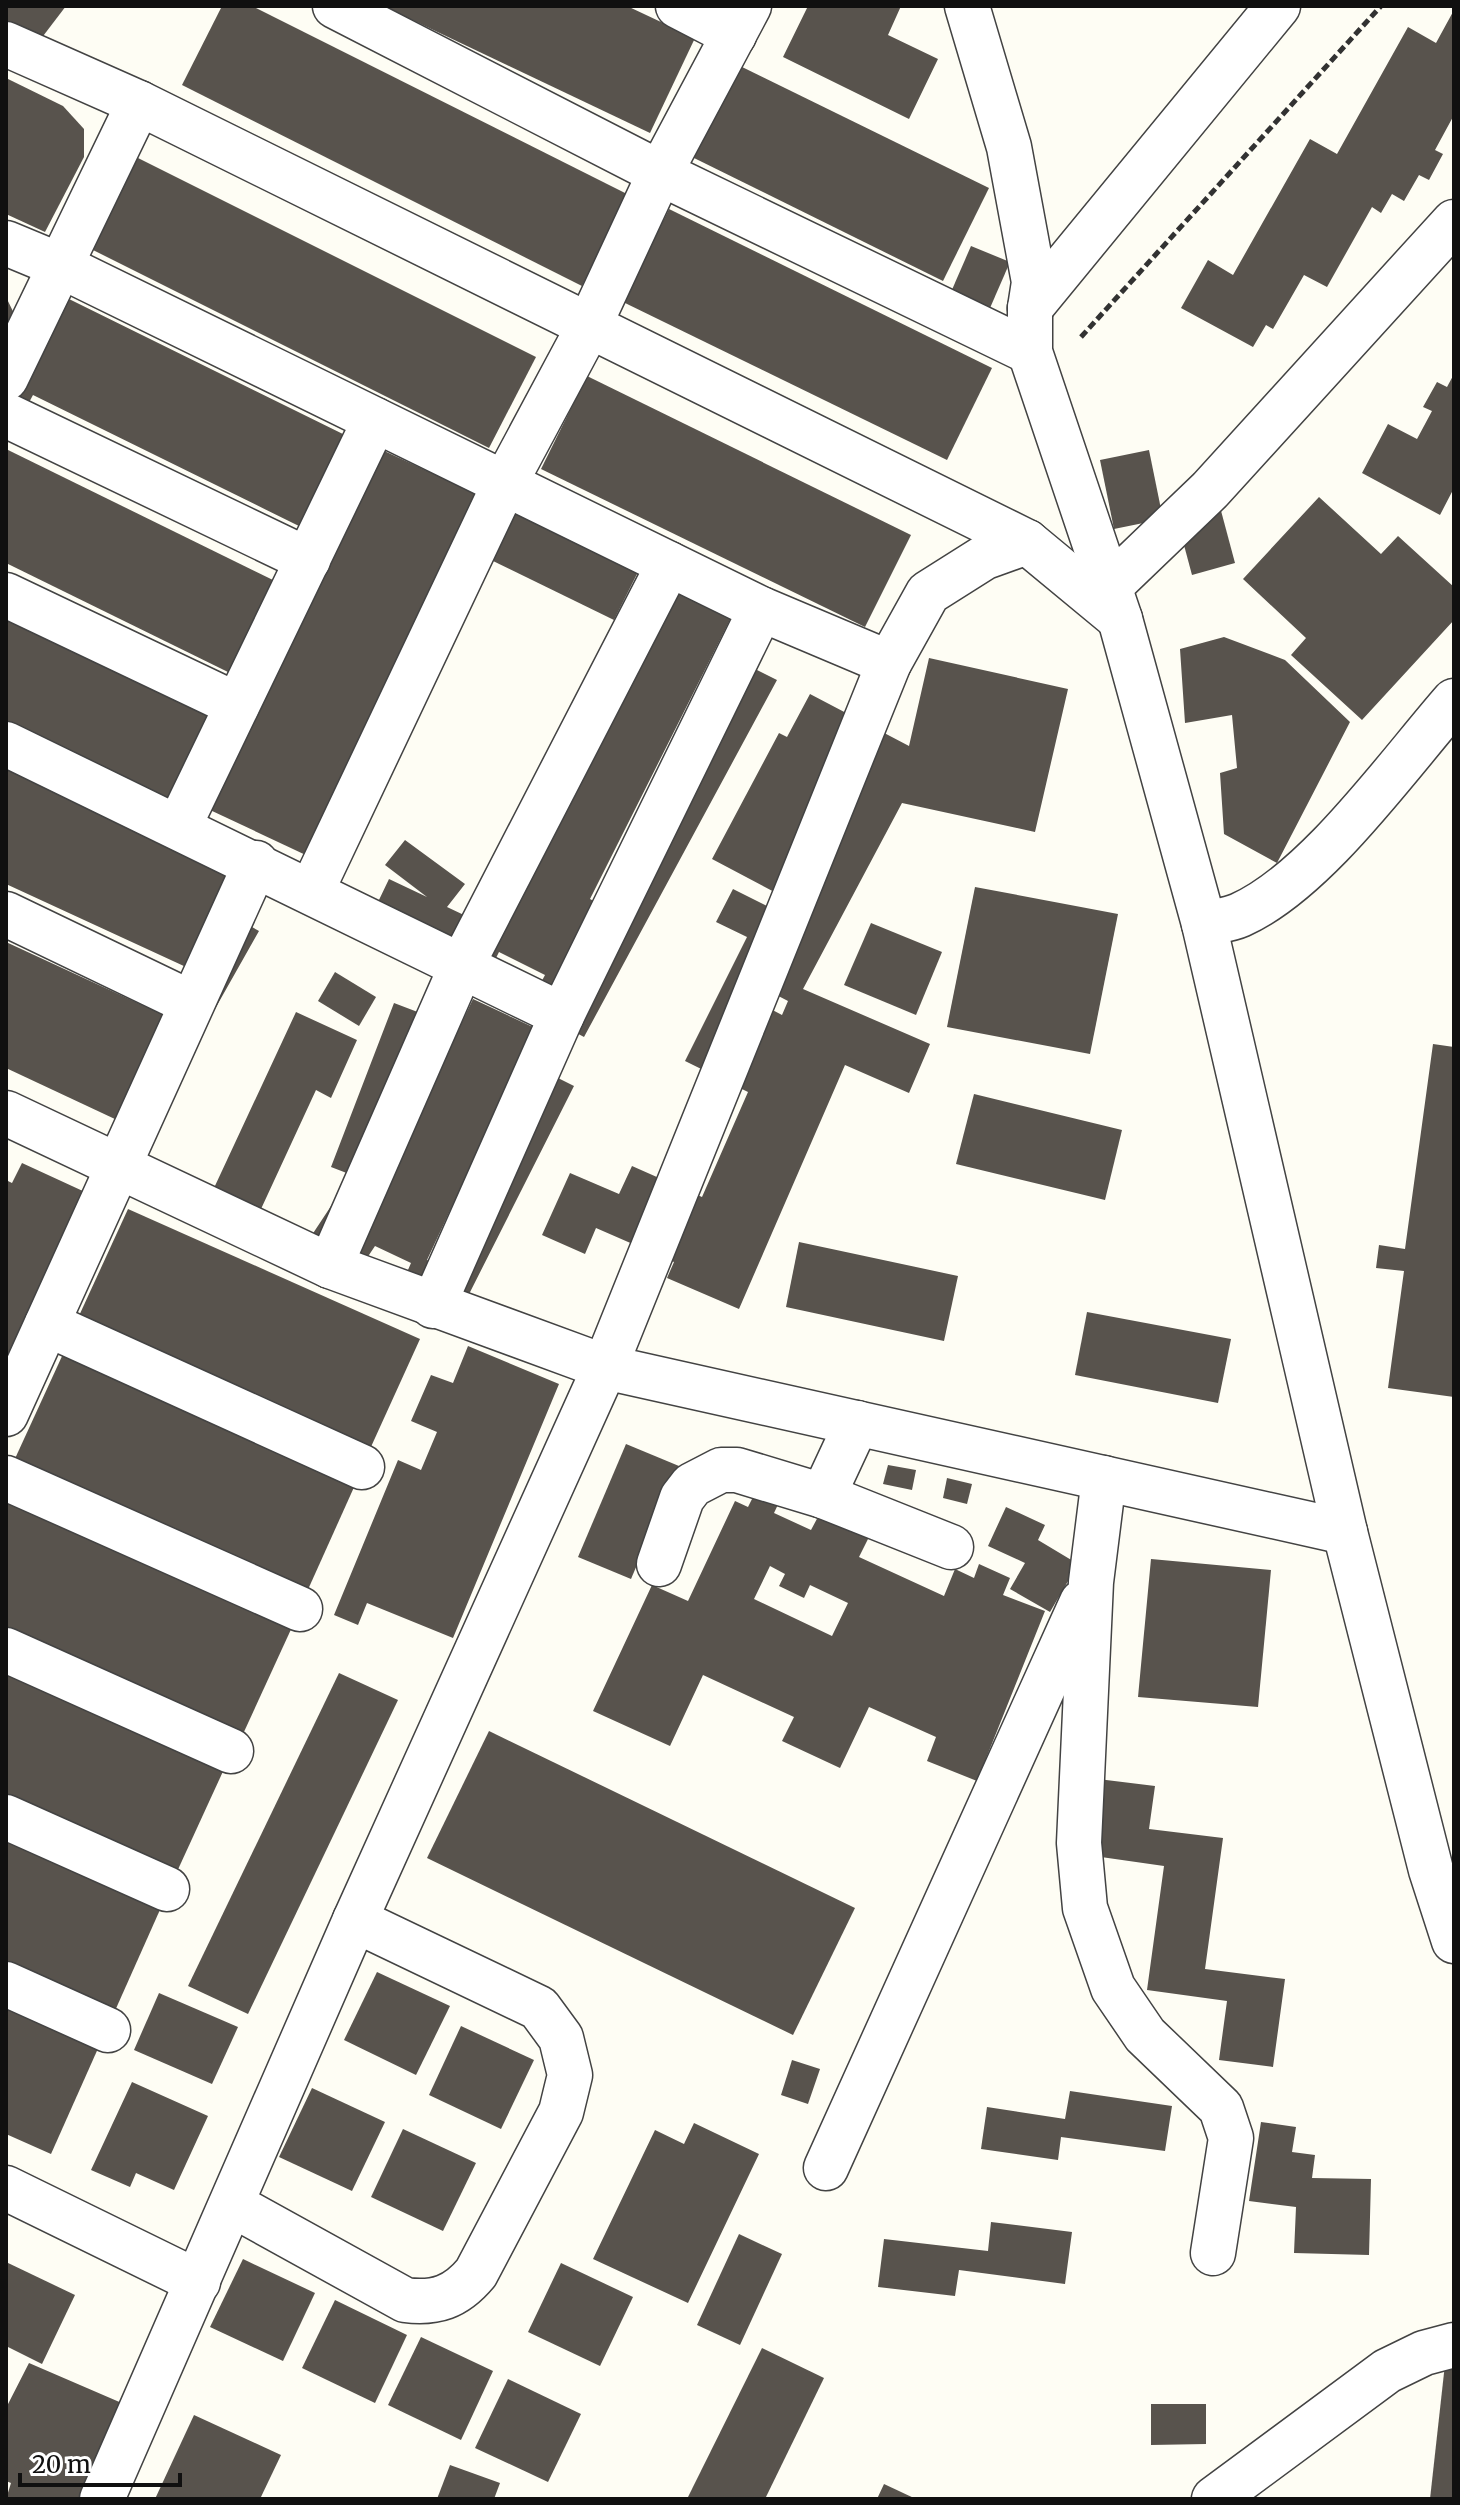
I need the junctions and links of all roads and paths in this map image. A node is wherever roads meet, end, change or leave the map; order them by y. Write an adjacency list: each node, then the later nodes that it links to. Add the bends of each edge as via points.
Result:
1 (335, 6): 9 (street)
2 (678, 6): 6 (street)
3 (967, 6): 13 (street, via 1009,147 1034,282)
4 (1278, 6): 13 (street)
5 (1381, 6): 15 (path, via 1086,333 1053,349)
6 (741, 20): 9 (street)
7 (6, 44): 8 (street)
8 (139, 103): 12 (street); 14 (street)
9 (660, 173): 14 (street); 15 (street)
10 (1454, 222): 24 (street, via 1210,490)
11 (6, 243): 12 (street)
12 (59, 265): 16 (street); 18 (street)
13 (1030, 308): 15 (street)
14 (588, 328): 19 (street); 20 (street)
15 (1030, 352): 24 (street)
16 (6, 378)
17 (6, 415): 21 (street)
18 (375, 420): 19 (street); 21 (street)
19 (505, 483): 22 (street); 32 (street)
20 (1027, 542): 24 (street); 26 (street, via 985,557 928,593)
21 (308, 560): 28 (street)
22 (669, 564): 25 (street); 35 (street)
23 (6, 595): 28 (street)
24 (1115, 603): 34 (street)
25 (761, 609): 26 (street); 37 (street)
26 (889, 663): 43 (street)
27 (1454, 701): 34 (street, via 1298,876 1238,916)
28 (237, 705): 30 (street)
29 (6, 744): 30 (street)
30 (179, 826): 31 (street)
31 (256, 863): 32 (street); 36 (street)
32 (312, 890): 35 (street)
33 (6, 914): 36 (street)
34 (1204, 924): 50 (street)
35 (462, 965): 37 (street); 40 (street)
36 (191, 1003): 39 (street)
37 (562, 1015): 41 (street)
38 (6, 1113): 39 (street)
39 (119, 1165): 40 (street); 42 (street)
40 (330, 1266): 41 (street)
41 (433, 1306): 43 (street)
42 (47, 1324): 44 (street); 46 (street)
43 (605, 1367): 45 (street); 59 (street)
44 (6, 1414)
45 (857, 1423): 48 (street); 49 (street)
46 (362, 1467)
47 (6, 1478): 54 (street)
48 (1104, 1478): 50 (street); 53 (street)
49 (823, 1496): 51 (street); 52 (street, via 737,1470 706,1476 682,1498)
50 (1345, 1532): 60 (street)
51 (951, 1547)
52 (659, 1564)
53 (1091, 1582): 63 (street); 66 (street, via 1079,1843 1085,1908 1113,1988 1145,2035 1221,2108 1231,2138)
54 (300, 1609)
55 (6, 1650): 56 (street)
56 (231, 1751)
57 (6, 1817): 58 (street)
58 (167, 1889)
59 (355, 1920): 65 (street); 65 (street, via 539,2008 561,2038 570,2075 561,2112 476,2273 445,2298 405,2300)
60 (1454, 1941)
61 (6, 1984): 62 (street)
62 (108, 2030)
63 (826, 2168)
64 (6, 2188): 67 (street)
65 (233, 2205): 67 (street)
66 (1213, 2253)
67 (198, 2282): 69 (street)
68 (1454, 2345): 70 (street, via 1387,2371)
69 (102, 2499)
70 (1214, 2499)

